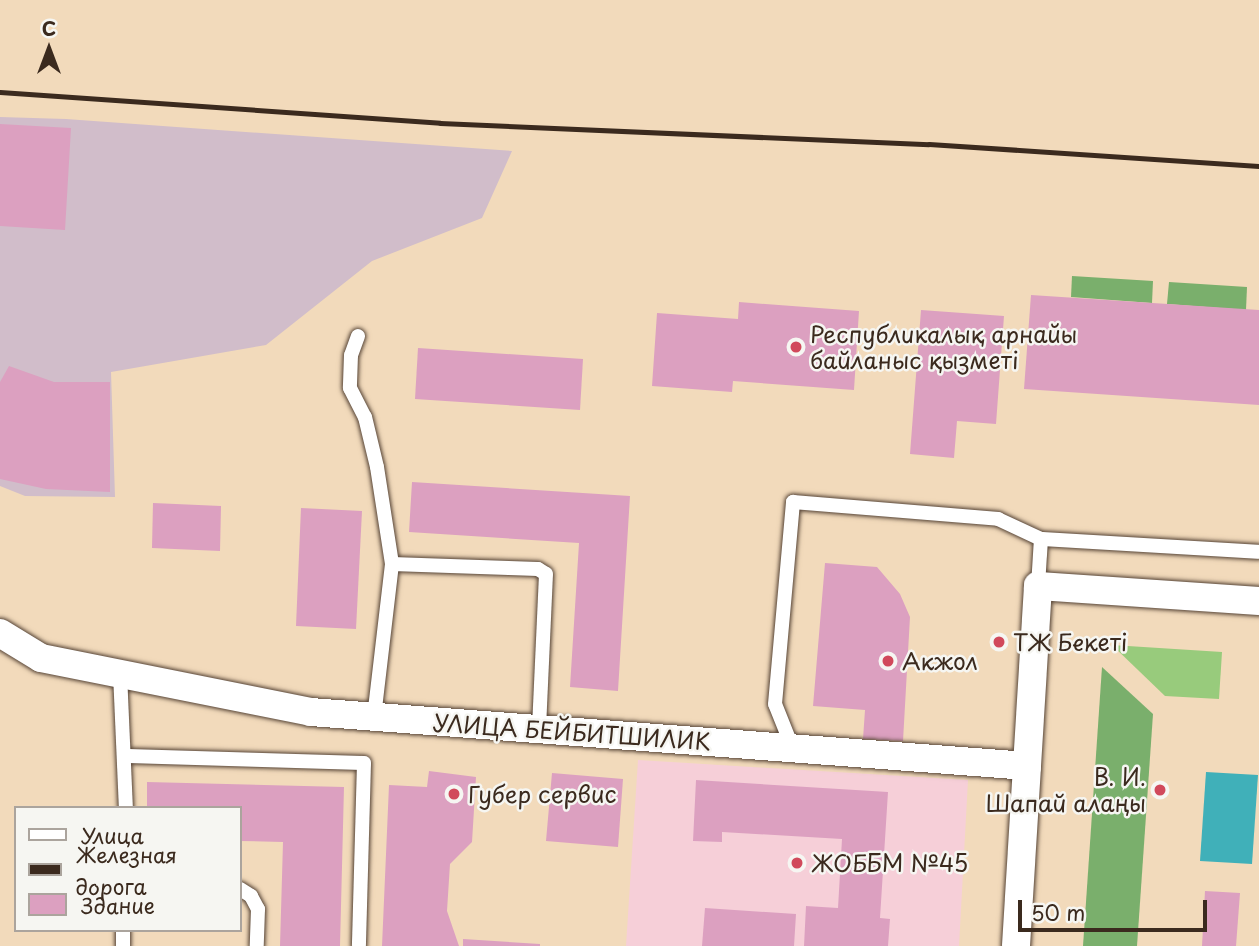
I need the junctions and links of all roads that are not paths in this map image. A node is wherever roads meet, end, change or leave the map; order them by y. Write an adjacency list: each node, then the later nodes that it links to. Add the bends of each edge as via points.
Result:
1 (358, 336): 4 (lane, via 351,355 350,388 365,417 377,467)
2 (1041, 539): 3 (lane); 5 (lane); 11 (lane, via 998,519 793,502 775,704)
3 (1259, 552)
4 (392, 564): 9 (lane); 10 (lane, via 538,569 546,574)
5 (1038, 586): 6 (street); 13 (street)
6 (1259, 601)
7 (0, 633): 8 (street, УЛИЦА БЕЙБИТШИЛИК, via 41,658)
8 (120, 673): 9 (street, УЛИЦА БЕЙБИТШИЛИК, via 311,712); 12 (lane, via 118,713)
9 (374, 717): 10 (street, УЛИЦА БЕЙБИТШИЛИК)
10 (540, 730): 11 (street, УЛИЦА БЕЙБИТШИЛИК)
11 (793, 748): 13 (street, УЛИЦА БЕЙБИТШИЛИК)
12 (127, 756): 14 (lane); 17 (lane, via 364,763)
13 (1027, 766): 18 (street)
14 (126, 806)
15 (242, 890): 16 (lane, via 258,909)
16 (257, 946)
17 (359, 946)
18 (1017, 946)

